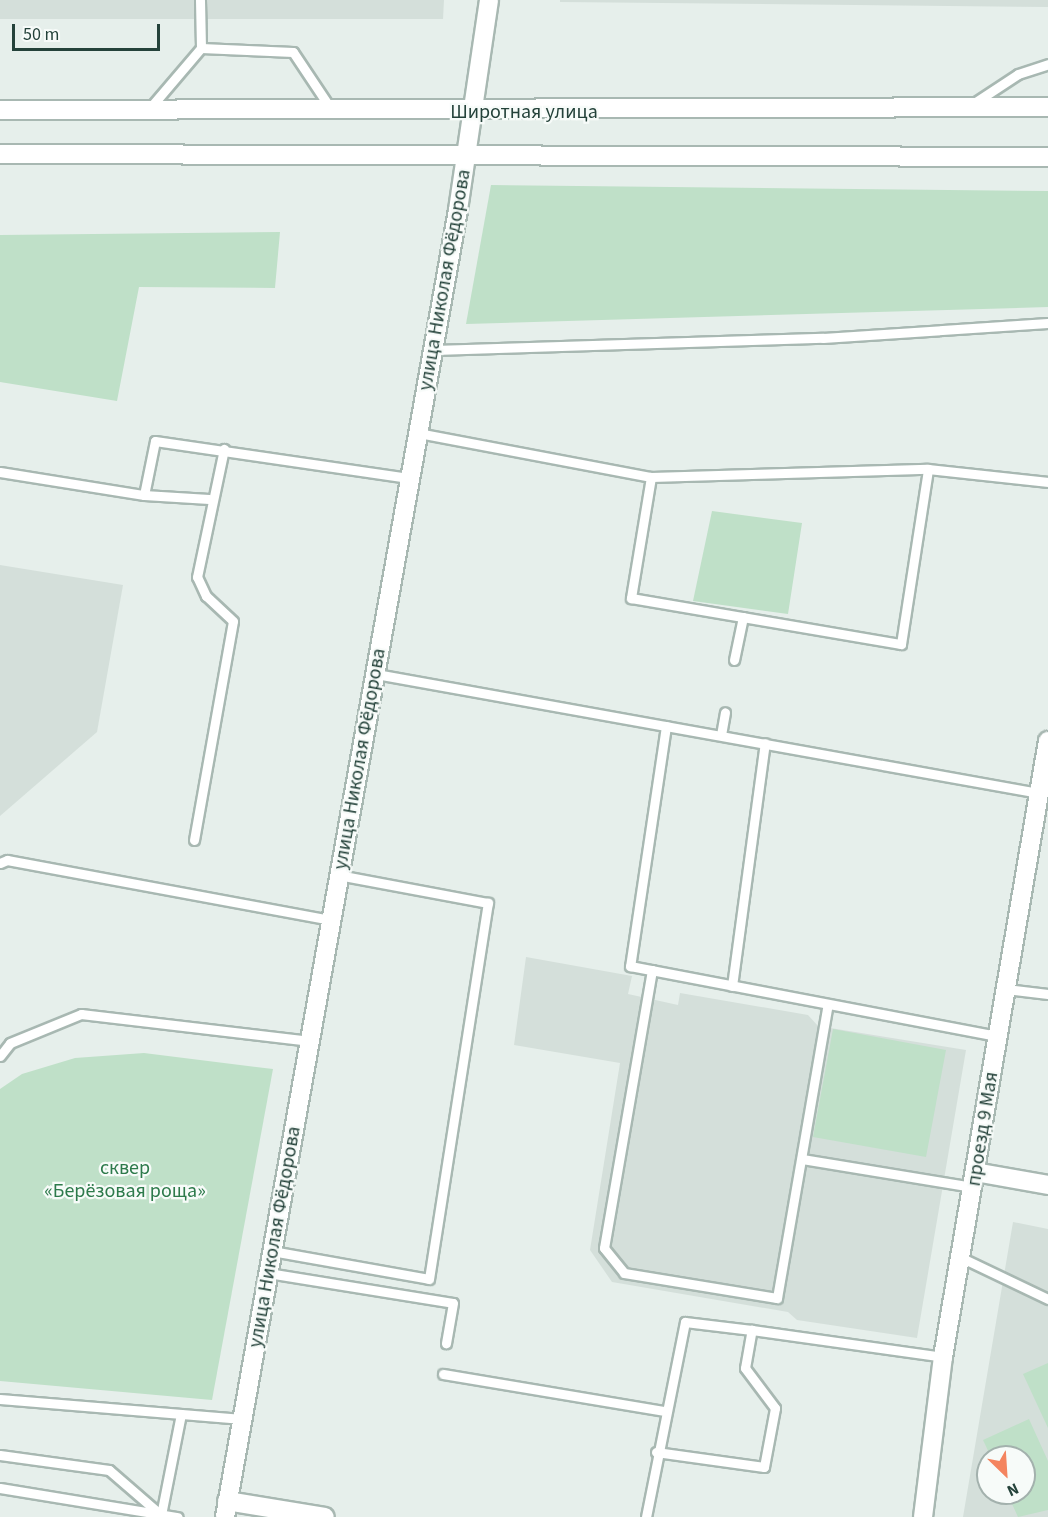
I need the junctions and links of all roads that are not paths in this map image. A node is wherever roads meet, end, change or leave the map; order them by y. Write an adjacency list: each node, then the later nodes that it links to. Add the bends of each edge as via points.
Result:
1 (200, 0): 3 (lane)
2 (489, 0): 10 (street, улица Николая Фёдорова)
3 (201, 48): 8 (lane); 9 (lane, via 293,52)
4 (1048, 64): 6 (lane, via 1018,74)
5 (1048, 107): 6 (street, Широтная улица)
6 (966, 108): 10 (street, Широтная улица)
7 (0, 110): 8 (street, Широтная улица)
8 (148, 110): 9 (street, Широтная улица)
9 (333, 111): 10 (street, Широтная улица)
10 (470, 112): 12 (street, улица Николая Фёдорова)
11 (0, 154): 12 (street)
12 (466, 155): 13 (street); 15 (street, улица Николая Фёдорова)
13 (1048, 157)
14 (1048, 323): 15 (lane, via 823,338)
15 (434, 350): 16 (street, улица Николая Фёдорова)
16 (418, 434): 20 (lane); 21 (street, улица Николая Фёдорова)
17 (224, 449): 21 (lane); 23 (lane, via 155,441); 24 (lane)
18 (928, 469): 20 (lane); 22 (lane); 25 (lane, via 900,644)
19 (0, 472): 23 (lane)
20 (651, 477): 25 (lane, via 631,598)
21 (410, 478): 27 (street, улица Николая Фёдорова)
22 (1048, 482)
23 (144, 495): 24 (lane)
24 (209, 499): 34 (lane, via 197,577 233,621)
25 (743, 617): 26 (lane)
26 (734, 660)
27 (376, 674): 29 (lane); 36 (street, улица Николая Фёдорова)
28 (725, 711): 30 (lane)
29 (666, 726): 30 (lane); 38 (lane, via 630,966)
30 (722, 735): 32 (lane)
31 (1048, 741): 33 (street, проезд 9 Мая)
32 (765, 743): 33 (lane); 39 (lane)
33 (1039, 793): 40 (street, проезд 9 Мая)
34 (194, 840)
35 (0, 863): 37 (lane, via 6,860)
36 (339, 875): 37 (street, улица Николая Фёдорова); 49 (lane, via 488,903 429,1279)
37 (332, 920): 44 (street, улица Николая Фёдорова)
38 (652, 970): 39 (lane); 46 (lane, via 604,1248 624,1273 777,1298)
39 (732, 986): 42 (lane)
40 (1006, 989): 41 (lane); 43 (street, проезд 9 Мая)
41 (1048, 994)
42 (828, 1004): 43 (lane); 46 (lane)
43 (998, 1036): 47 (street, проезд 9 Мая)
44 (310, 1041): 45 (lane, via 81,1014 10,1042); 49 (street, улица Николая Фёдорова)
45 (0, 1056)
46 (802, 1159): 47 (lane)
47 (974, 1179): 48 (street); 50 (street, проезд 9 Мая)
48 (1048, 1185)
49 (272, 1251): 51 (street, улица Николая Фёдорова)
50 (960, 1257): 52 (lane); 55 (street, проезд 9 Мая)
51 (268, 1273): 54 (lane, via 453,1303); 60 (street, улица Николая Фёдорова)
52 (1048, 1299)
53 (752, 1330): 55 (lane); 58 (lane, via 685,1322); 61 (lane, via 745,1368 775,1408 764,1467)
54 (446, 1343)
55 (943, 1357): 69 (street, проезд 9 Мая)
56 (443, 1374): 58 (lane)
57 (0, 1399): 59 (lane)
58 (665, 1411): 61 (lane)
59 (181, 1414): 60 (lane); 65 (lane)
60 (242, 1419): 64 (street, улица Николая Фёдорова)
61 (656, 1452): 68 (lane)
62 (0, 1455): 65 (lane, via 109,1470)
63 (0, 1488): 65 (lane)
64 (226, 1509): 67 (street)
65 (161, 1515): 66 (lane)
66 (178, 1517)
67 (325, 1517)
68 (646, 1517)
69 (923, 1517)

